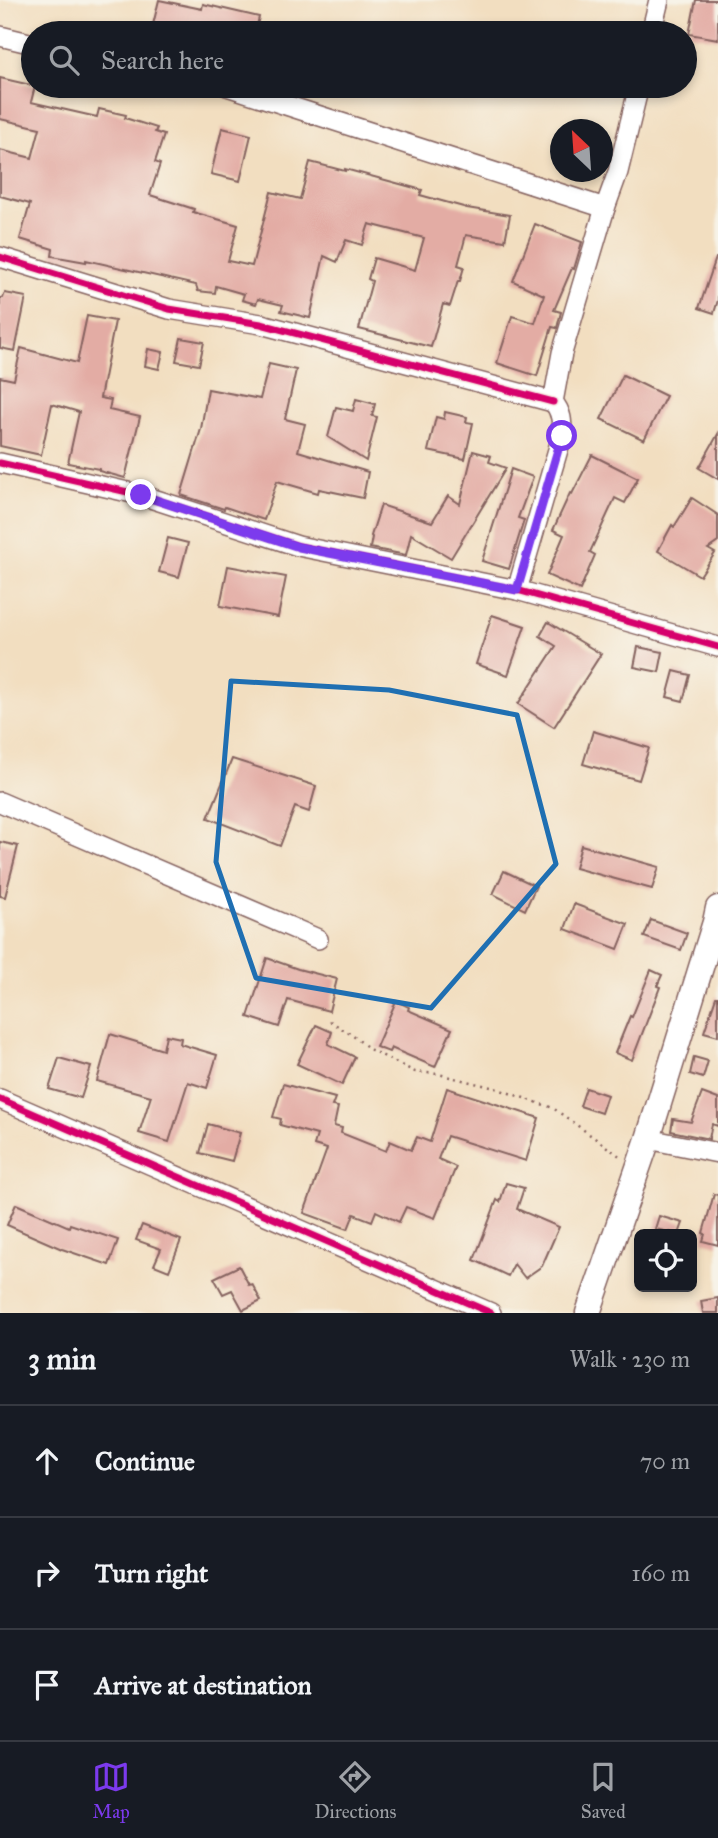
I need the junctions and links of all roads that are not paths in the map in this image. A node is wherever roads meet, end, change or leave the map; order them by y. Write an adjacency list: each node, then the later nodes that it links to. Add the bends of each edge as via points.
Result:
1 (659, 0): 2 (street)
2 (655, 21)
3 (0, 36): 4 (street)
4 (21, 41)
5 (264, 98): 7 (street)
6 (636, 98): 7 (street)
7 (605, 208): 9 (street, via 562,353)
8 (0, 257): 9 (street, via 169,309 261,324)
9 (553, 402): 11 (street, via 562,417 562,436)
10 (0, 463): 11 (street, via 141,495 299,547)
11 (517, 590): 12 (street)
12 (718, 647)
13 (0, 802): 15 (street)
14 (718, 908): 17 (main road)
15 (318, 939)
16 (0, 1099): 19 (street)
17 (648, 1139): 18 (street); 20 (main road)
18 (718, 1153)
19 (491, 1313)
20 (588, 1313)

